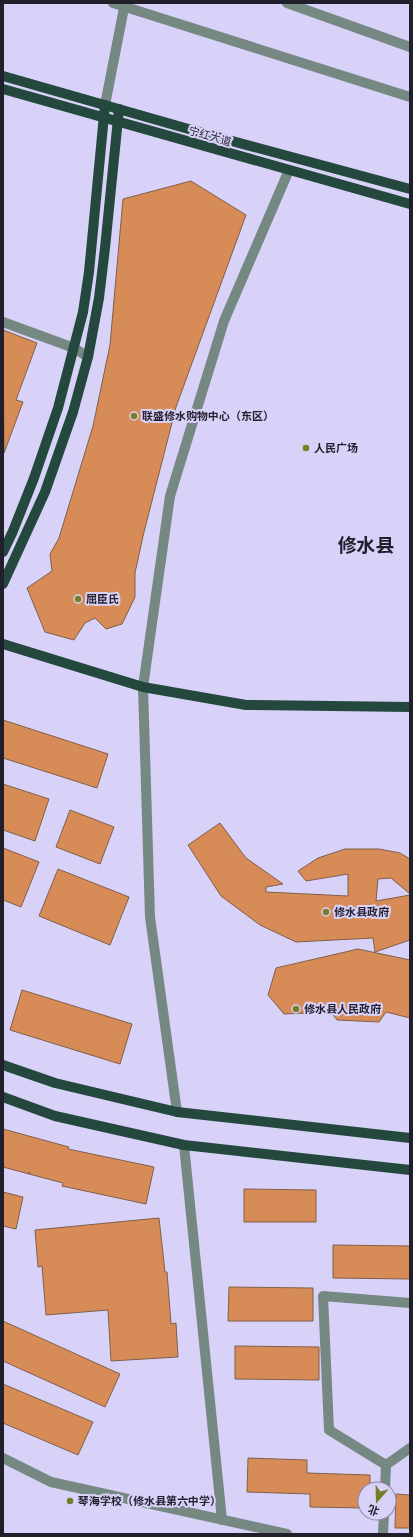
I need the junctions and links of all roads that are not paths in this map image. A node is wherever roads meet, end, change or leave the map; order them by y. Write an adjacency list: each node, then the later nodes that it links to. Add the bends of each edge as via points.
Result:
1 (113, 3): 3 (street)
2 (287, 3): 4 (street)
3 (124, 4): 7 (street); 8 (street)
4 (410, 47)
5 (3, 76): 8 (main road, 宁红大道)
6 (3, 89): 10 (main road, 宁红大道)
7 (410, 97)
8 (104, 105): 9 (main road, 宁红大道); 10 (main road)
9 (119, 109): 11 (main road); 13 (main road, 宁红大道)
10 (103, 118): 11 (main road, 宁红大道); 16 (main road, via 89,272)
11 (118, 122): 12 (main road, 宁红大道); 17 (main road, via 99,298)
12 (289, 170): 14 (main road, 宁红大道); 21 (street, via 224,321 170,496)
13 (410, 189)
14 (410, 204)
15 (3, 322): 16 (street)
16 (74, 348): 17 (street); 18 (main road, via 58,408 34,478)
17 (88, 357): 19 (main road, via 73,412 45,492)
18 (3, 552)
19 (3, 584)
20 (3, 644): 21 (main road)
21 (143, 687): 22 (main road, via 246,705); 25 (street, via 150,917)
22 (410, 706)
23 (3, 1065): 25 (main road, via 56,1083)
24 (3, 1097): 27 (main road, via 55,1116)
25 (177, 1112): 26 (main road)
26 (410, 1138)
27 (184, 1145): 28 (main road); 34 (street)
28 (410, 1170)
29 (410, 1303): 32 (street, via 323,1296 330,1430)
30 (410, 1448): 32 (street)
31 (3, 1458): 34 (street, via 51,1482)
32 (386, 1465): 33 (street)
33 (385, 1481)
34 (222, 1520): 36 (street)
35 (383, 1521): 37 (street)
36 (287, 1534)
37 (382, 1534)

